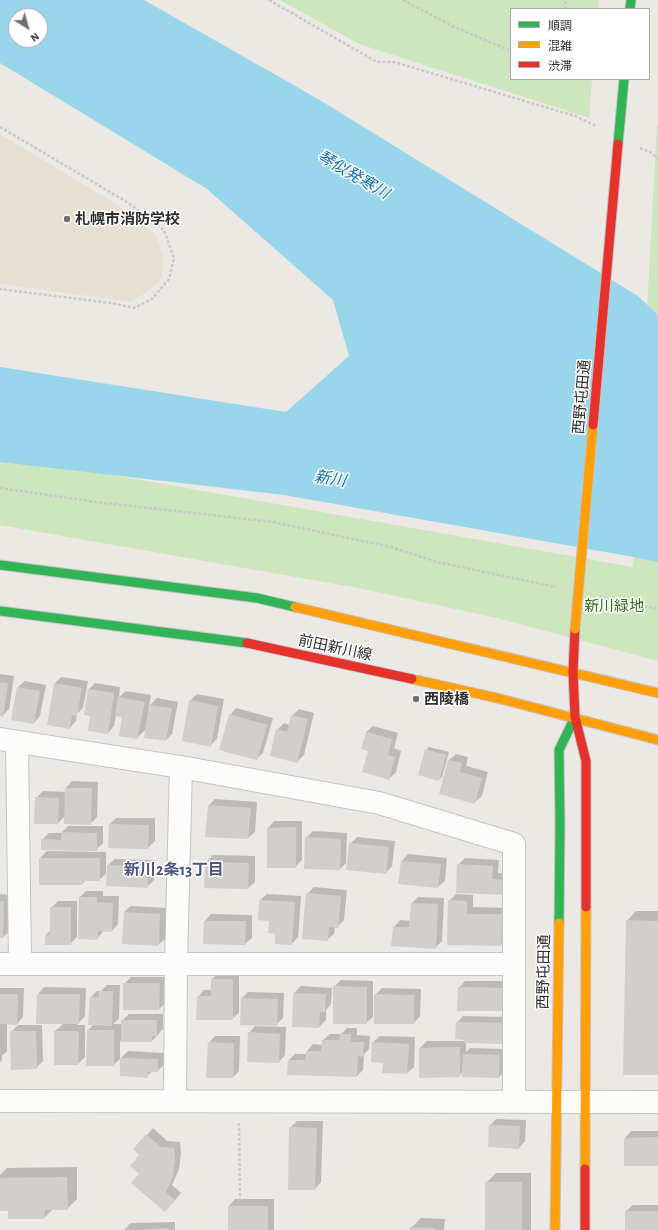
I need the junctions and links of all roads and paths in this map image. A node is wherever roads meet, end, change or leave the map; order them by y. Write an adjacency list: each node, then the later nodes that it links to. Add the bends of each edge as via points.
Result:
1 (269, 0): 5 (path, via 377,62 394,62 575,116)
2 (403, 0): 3 (path, via 452,26)
3 (510, 51)
4 (624, 80): 16 (street, 西野屯田通, bridge)
5 (596, 126)
6 (0, 127): 9 (path, via 127,202 164,230 174,258 170,279 152,299 134,308)
7 (638, 146): 8 (path)
8 (658, 159)
9 (0, 289)
10 (0, 488): 12 (path, via 96,502 273,522 391,547 437,562)
11 (0, 565): 16 (street, 前田新川線, via 256,598)
12 (559, 588)
13 (597, 596): 15 (path)
14 (0, 610): 18 (street, 前田新川線, via 242,642)
15 (658, 610)
16 (573, 672): 17 (street, 前田新川線); 18 (street, 西野屯田通)
17 (658, 693)
18 (575, 717): 19 (street, 前田新川線); 28 (street, 西野屯田通, via 559,750); 29 (street, 西野屯田通, via 586,761)
19 (658, 740)
20 (9, 741): 21 (street); 23 (street)
21 (181, 767): 22 (street); 24 (street, via 379,802 514,844)
22 (176, 963): 23 (street); 24 (street); 26 (street)
23 (10, 964)
24 (513, 964): 27 (street)
25 (0, 1101): 26 (street)
26 (175, 1101): 27 (street)
27 (514, 1102): 28 (street)
28 (556, 1102): 29 (street); 33 (street, 西野屯田通)
29 (586, 1102): 30 (street); 34 (street, 西野屯田通)
30 (658, 1102)
31 (239, 1120): 32 (path)
32 (240, 1201)
33 (555, 1230)
34 (585, 1230)

